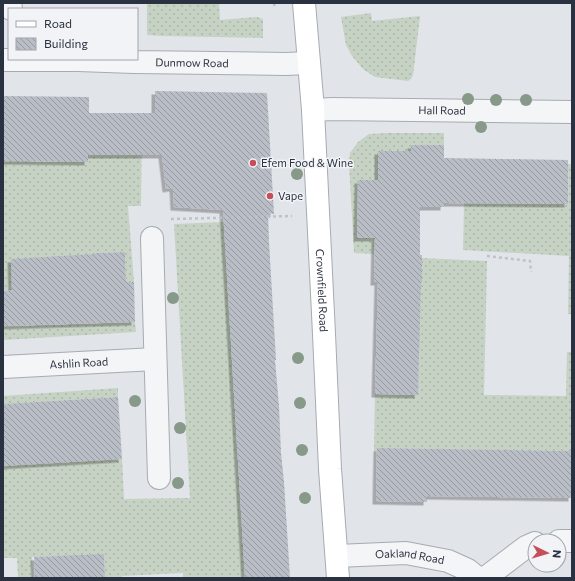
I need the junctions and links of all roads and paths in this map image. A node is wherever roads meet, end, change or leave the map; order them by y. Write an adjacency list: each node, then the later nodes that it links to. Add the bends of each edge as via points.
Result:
1 (304, 3): 3 (street, Crownfield Road)
2 (3, 60): 3 (street, Dunmow Road)
3 (308, 63): 4 (street, Crownfield Road)
4 (313, 110): 5 (street, Hall Road); 15 (street, Crownfield Road, via 330,469)
5 (572, 112)
6 (296, 216): 7 (path)
7 (169, 219)
8 (152, 238): 11 (street)
9 (487, 256): 10 (path, via 530,261)
10 (531, 272)
11 (155, 359): 12 (street, Ashlin Road); 13 (street)
12 (3, 367)
13 (159, 478)
14 (527, 547): 18 (street)
15 (337, 556): 16 (street, Crownfield Road); 17 (street, Oakland Road, via 406,553 448,561 468,570)
16 (338, 578)
17 (478, 578)
18 (485, 578)

